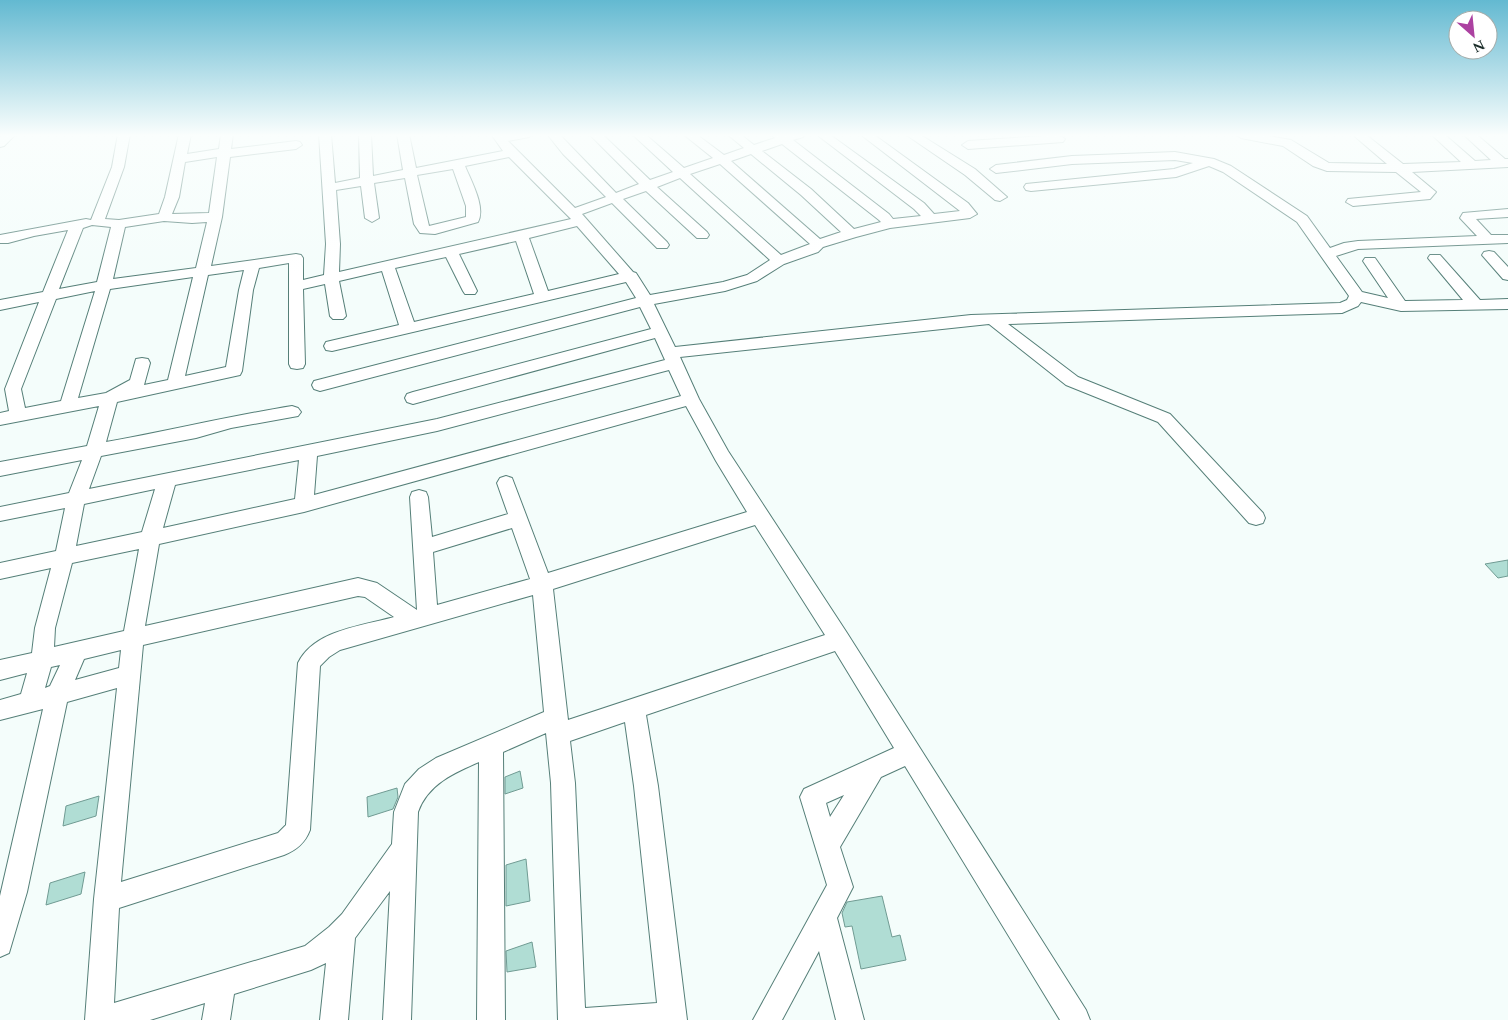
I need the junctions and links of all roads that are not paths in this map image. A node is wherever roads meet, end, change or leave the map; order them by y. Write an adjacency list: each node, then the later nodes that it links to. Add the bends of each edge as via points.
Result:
1 (367, 181): 34 (street)
2 (112, 182): 36 (street)
3 (176, 182): 31 (street)
4 (220, 182): 32 (street)
5 (328, 182): 26 (street)
6 (364, 182): 26 (street)
7 (412, 182): 8 (street, via 421,224 425,230 434,230 473,219 473,206)
8 (464, 182)
9 (543, 182): 33 (street)
10 (598, 182): 28 (street)
11 (644, 182): 24 (street)
12 (660, 182): 24 (street)
13 (691, 182): 52 (street)
14 (747, 182): 46 (street)
15 (793, 182): 40 (street)
16 (839, 182): 38 (street)
17 (886, 182): 35 (street, via 919,206)
18 (930, 182): 35 (street, via 970,214)
19 (982, 182): 27 (street)
20 (1086, 182): 21 (street); 25 (street)
21 (1090, 182)
22 (1246, 182): 49 (street, via 1302,219)
23 (1416, 182): 29 (street, via 1429,192 1428,195)
24 (648, 186): 28 (street); 41 (street)
25 (1031, 187)
26 (328, 188): 59 (street, via 333,244)
27 (1000, 197)
28 (615, 198): 33 (street); 47 (street)
29 (1352, 202)
30 (1508, 213): 45 (street, via 1468,216)
31 (164, 217): 32 (street); 37 (street)
32 (214, 217): 56 (street)
33 (577, 217): 42 (street); 57 (street)
34 (372, 218)
35 (931, 220): 38 (street)
36 (97, 222): 37 (street); 39 (street)
37 (119, 224): 60 (street)
38 (889, 224): 40 (street)
39 (76, 225): 43 (street); 63 (street)
40 (851, 234): 46 (street)
41 (702, 235)
42 (521, 236): 48 (street); 65 (street)
43 (0, 239)
44 (1508, 239): 45 (street)
45 (1488, 240): 49 (street, via 1358,245)
46 (818, 244): 52 (street, via 813,249)
47 (662, 245)
48 (450, 251): 55 (street); 62 (street)
49 (1329, 254): 64 (street)
50 (1489, 255): 58 (street)
51 (1435, 258): 67 (street)
52 (779, 261): 66 (street, via 752,278)
53 (1370, 262): 70 (street)
54 (253, 264): 56 (street); 61 (street, via 296,258); 79 (street, via 234,371)
55 (387, 265): 59 (street); 73 (street)
56 (201, 272): 60 (street); 79 (street)
57 (631, 276): 65 (street); 66 (street)
58 (1508, 276)
59 (331, 278): 61 (street); 71 (street)
60 (104, 285): 63 (street); 84 (street)
61 (296, 286): 78 (street)
62 (470, 291)
63 (50, 294): 69 (street); 86 (street, via 13,390)
64 (1357, 296): 70 (street); 72 (street, via 1353,304 1342,308)
65 (544, 298): 73 (street)
66 (644, 301): 74 (street); 80 (street)
67 (1475, 304): 68 (street); 70 (street)
68 (1508, 304)
69 (0, 305)
70 (1401, 306)
71 (338, 316)
72 (992, 319): 76 (street, via 946,322); 99 (street, via 1072,381 1164,418)
73 (408, 328): 75 (street)
74 (660, 332): 76 (street); 82 (street)
75 (332, 346)
76 (673, 358): 83 (street); 89 (street, via 448,422)
77 (142, 363): 81 (street, via 137,383)
78 (297, 364)
79 (175, 384): 81 (street)
80 (320, 385)
81 (110, 398): 84 (street); 88 (street)
82 (414, 398)
83 (691, 399): 95 (street); 97 (street)
84 (68, 406): 86 (street)
85 (292, 412): 88 (street)
86 (18, 415): 87 (street)
87 (0, 419)
88 (95, 450): 90 (street); 94 (street)
89 (309, 451): 91 (street); 95 (street)
90 (0, 469)
91 (167, 480): 94 (street); 100 (street)
92 (506, 483): 98 (street)
93 (419, 497): 101 (street)
94 (76, 499): 96 (street); 102 (street)
95 (304, 505): 100 (street)
96 (0, 514)
97 (759, 516): 104 (street); 107 (street)
98 (519, 518): 101 (street); 104 (street)
99 (1256, 518)
100 (150, 539): 102 (street); 106 (street)
101 (423, 547): 105 (street)
102 (64, 558): 103 (street); 109 (street, via 45,628)
103 (0, 571)
104 (542, 584): 105 (street); 116 (street)
105 (422, 619): 106 (street, via 364,587); 122 (street, via 337,642 323,648 309,663 298,830 290,839)
106 (133, 638): 108 (street); 111 (street)
107 (840, 640): 114 (street); 118 (street)
108 (77, 651): 109 (street); 112 (street)
109 (42, 660): 110 (street); 113 (street)
110 (0, 670)
111 (129, 675): 112 (street); 122 (street)
112 (57, 695): 113 (street); 125 (street)
113 (30, 702): 115 (street)
114 (634, 709): 116 (street); 127 (street)
115 (0, 710)
116 (557, 726): 117 (street); 134 (street, via 563,783)
117 (491, 746): 121 (street, via 444,766 412,792 406,812); 133 (street)
118 (910, 752): 119 (street); 138 (street)
119 (872, 770): 120 (street); 120 (street, via 812,797)
120 (827, 845): 123 (street, via 840,887)
121 (404, 848): 124 (street); 132 (street)
122 (107, 899): 128 (street)
123 (824, 916): 136 (street); 137 (street)
124 (342, 935): 126 (street, via 311,957); 131 (street)
125 (0, 944)
126 (222, 984): 129 (street); 130 (street)
127 (673, 1018): 135 (street)
128 (99, 1020)
129 (105, 1020)
130 (216, 1020)
131 (334, 1020)
132 (397, 1020)
133 (491, 1020)
134 (572, 1020)
135 (589, 1020)
136 (767, 1020)
137 (850, 1020)
138 (1076, 1020)

